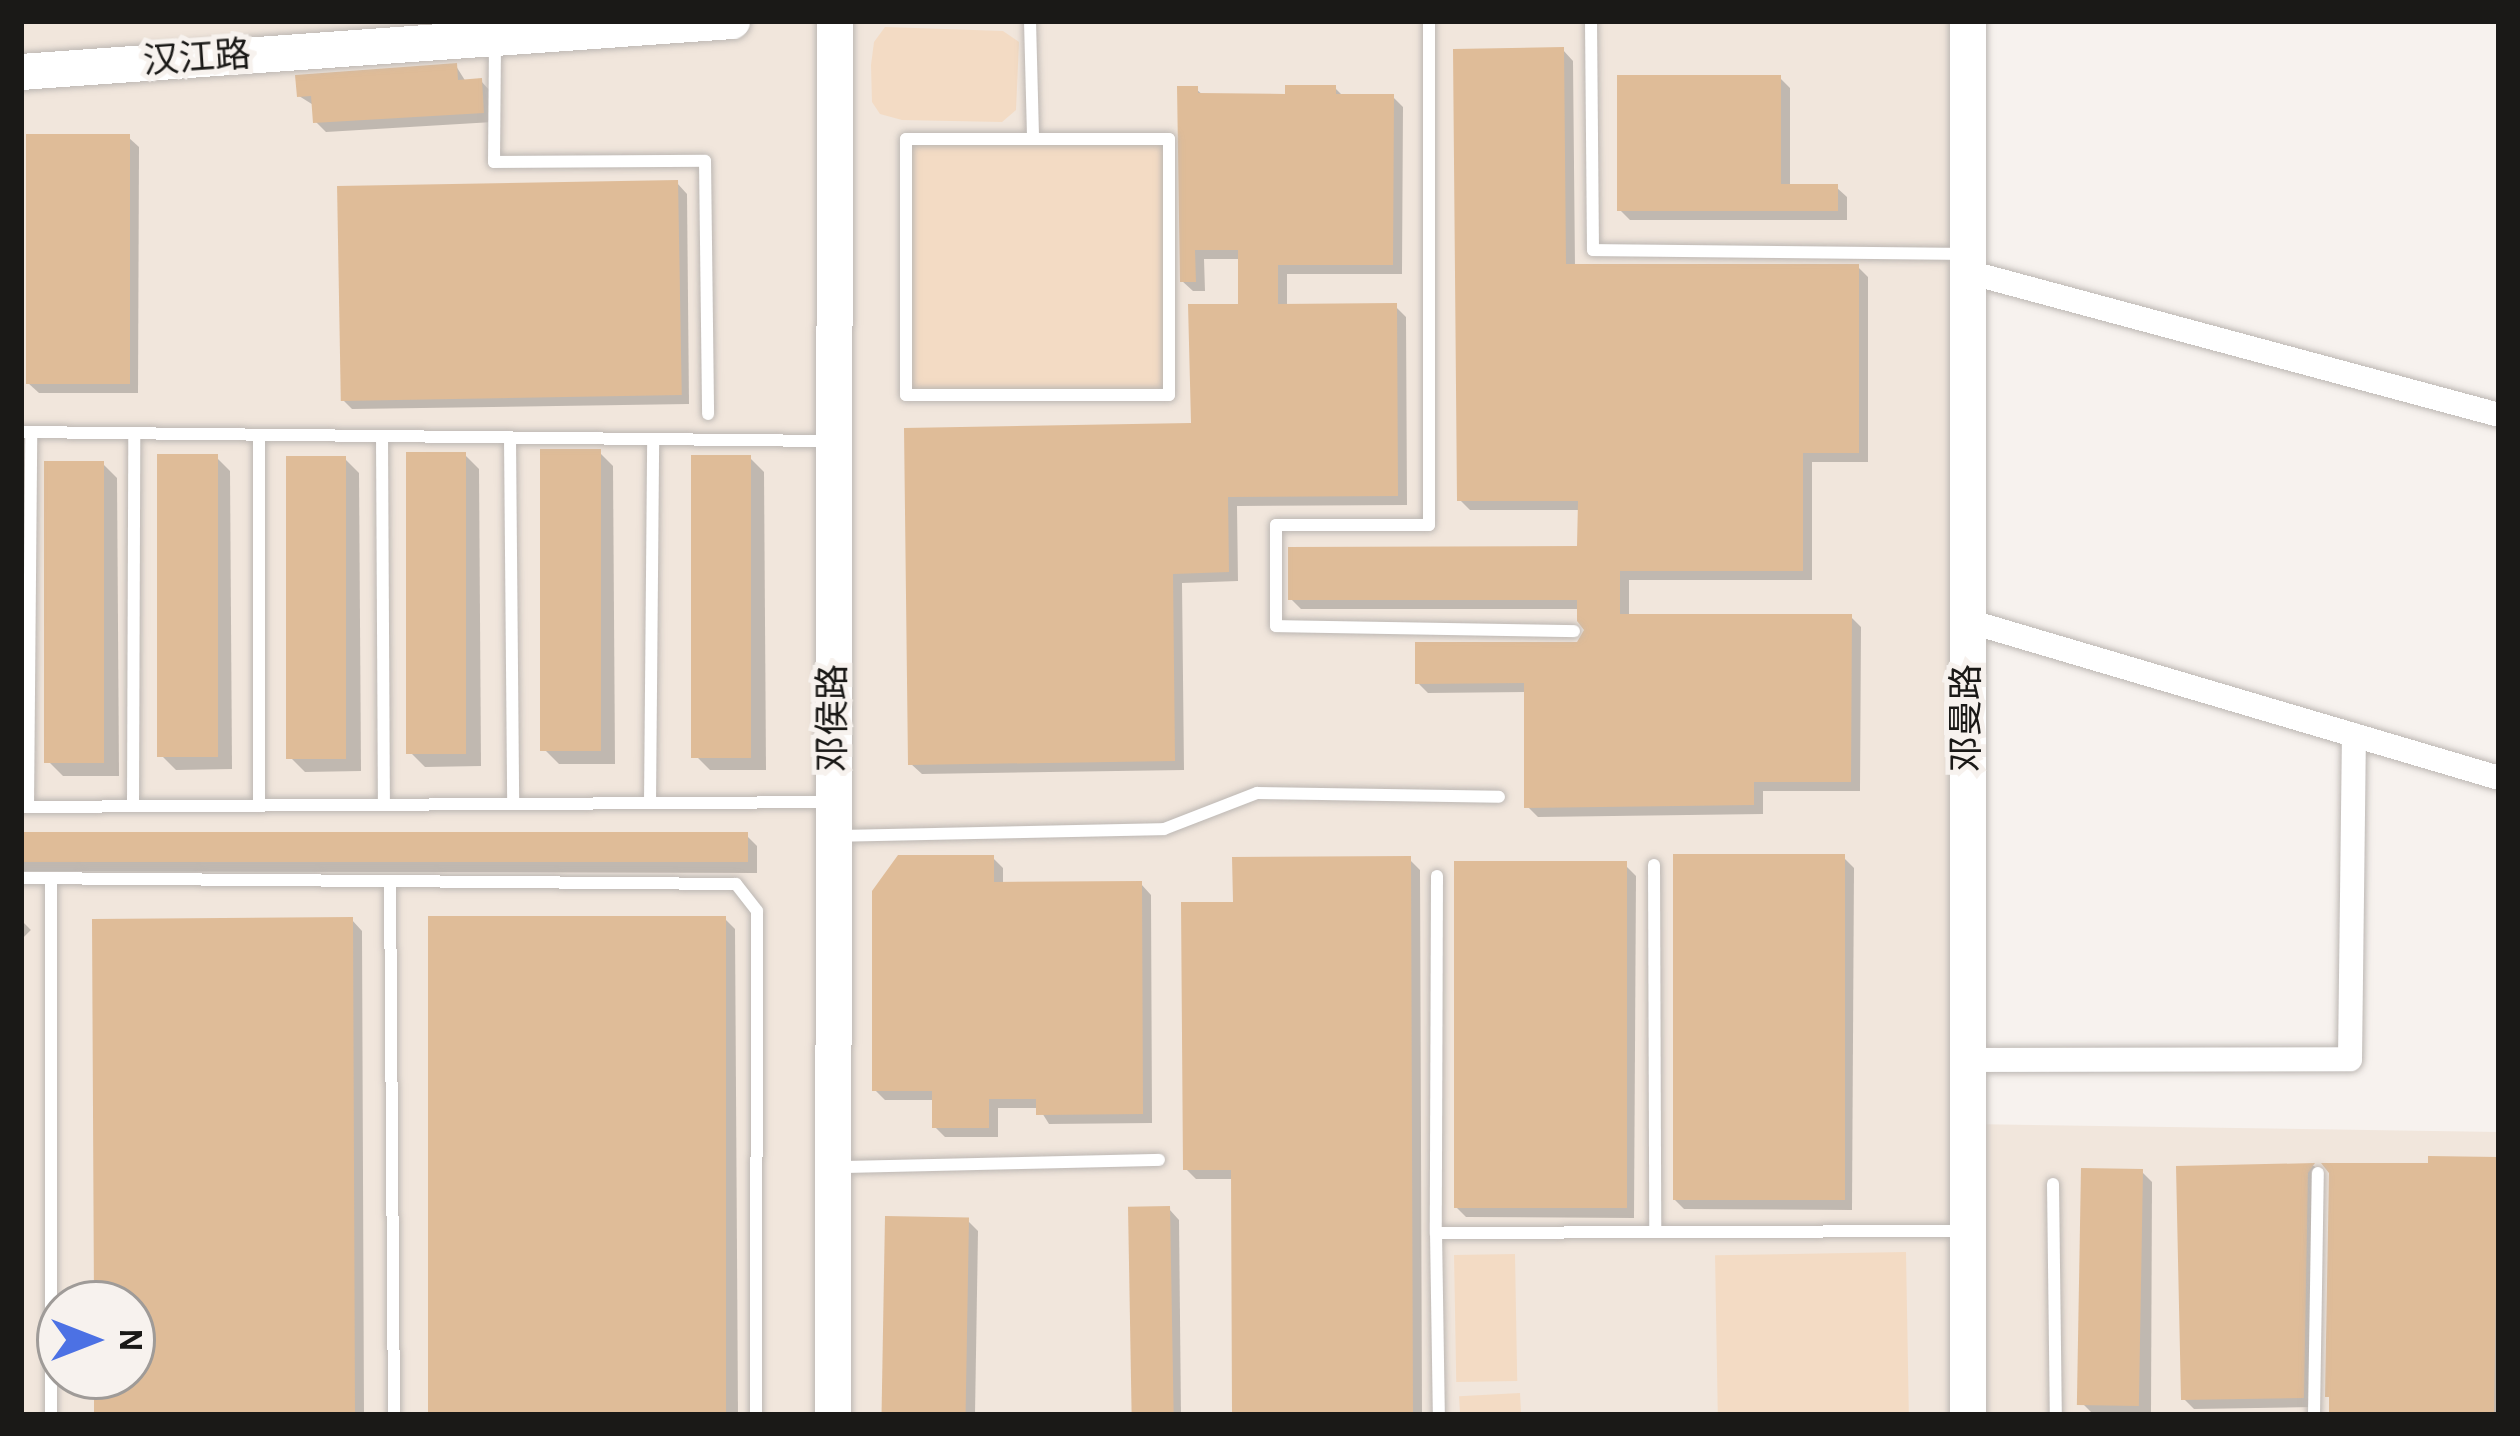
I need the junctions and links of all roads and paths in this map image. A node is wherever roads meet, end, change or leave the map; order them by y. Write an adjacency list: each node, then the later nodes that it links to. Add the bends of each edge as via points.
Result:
1 (732, 21): 7 (street, 汉江路)
2 (835, 21): 19 (street, 邓侯路)
3 (1030, 21): 9 (lane)
4 (1429, 21): 21 (lane, via 1429,525 1276,525 1276,626)
5 (1591, 21): 10 (lane, via 1593,250)
6 (1968, 21): 10 (street, 邓曼路)
7 (495, 38): 8 (street, 汉江路); 11 (lane, via 494,162 705,161)
8 (21, 72)
9 (1033, 139): 9 (lane, via 906,139 906,394 1169,394 1169,139)
10 (1968, 263): 12 (street); 20 (street, 邓曼路)
11 (708, 414)
12 (2499, 415)
13 (26, 433): 14 (lane); 29 (lane)
14 (134, 434): 15 (lane); 30 (lane)
15 (259, 435): 16 (lane); 28 (lane)
16 (382, 436): 17 (lane); 27 (lane)
17 (510, 438): 18 (lane); 25 (lane)
18 (653, 439): 19 (lane); 26 (lane)
19 (834, 441): 31 (street, 邓侯路)
20 (1968, 621): 22 (street); 37 (street, 邓曼路)
21 (1574, 631)
22 (2354, 735): 23 (street); 37 (street, via 2350,1059)
23 (2499, 778)
24 (1499, 796): 31 (lane, via 1257,793 1164,830)
25 (513, 803): 26 (lane); 27 (lane)
26 (650, 803): 31 (lane)
27 (384, 804): 28 (lane)
28 (260, 805): 30 (lane)
29 (24, 806): 30 (lane)
30 (133, 806)
31 (834, 819): 39 (street, 邓侯路)
32 (1654, 866): 43 (lane)
33 (1437, 876): 44 (lane)
34 (21, 878): 35 (lane)
35 (51, 878): 36 (lane); 45 (lane)
36 (390, 881): 46 (lane); 47 (lane, via 736,884 757,910)
37 (1968, 1060): 42 (street, 邓曼路)
38 (1159, 1160): 39 (lane)
39 (833, 1168): 48 (street, 邓侯路)
40 (2318, 1173): 52 (lane)
41 (2054, 1184): 51 (lane)
42 (1968, 1231): 43 (lane); 50 (street, 邓曼路)
43 (1655, 1232): 44 (lane)
44 (1436, 1233): 49 (lane)
45 (51, 1415)
46 (394, 1415)
47 (756, 1415)
48 (833, 1415)
49 (1439, 1415)
50 (1968, 1415)
51 (2056, 1415)
52 (2314, 1415)

